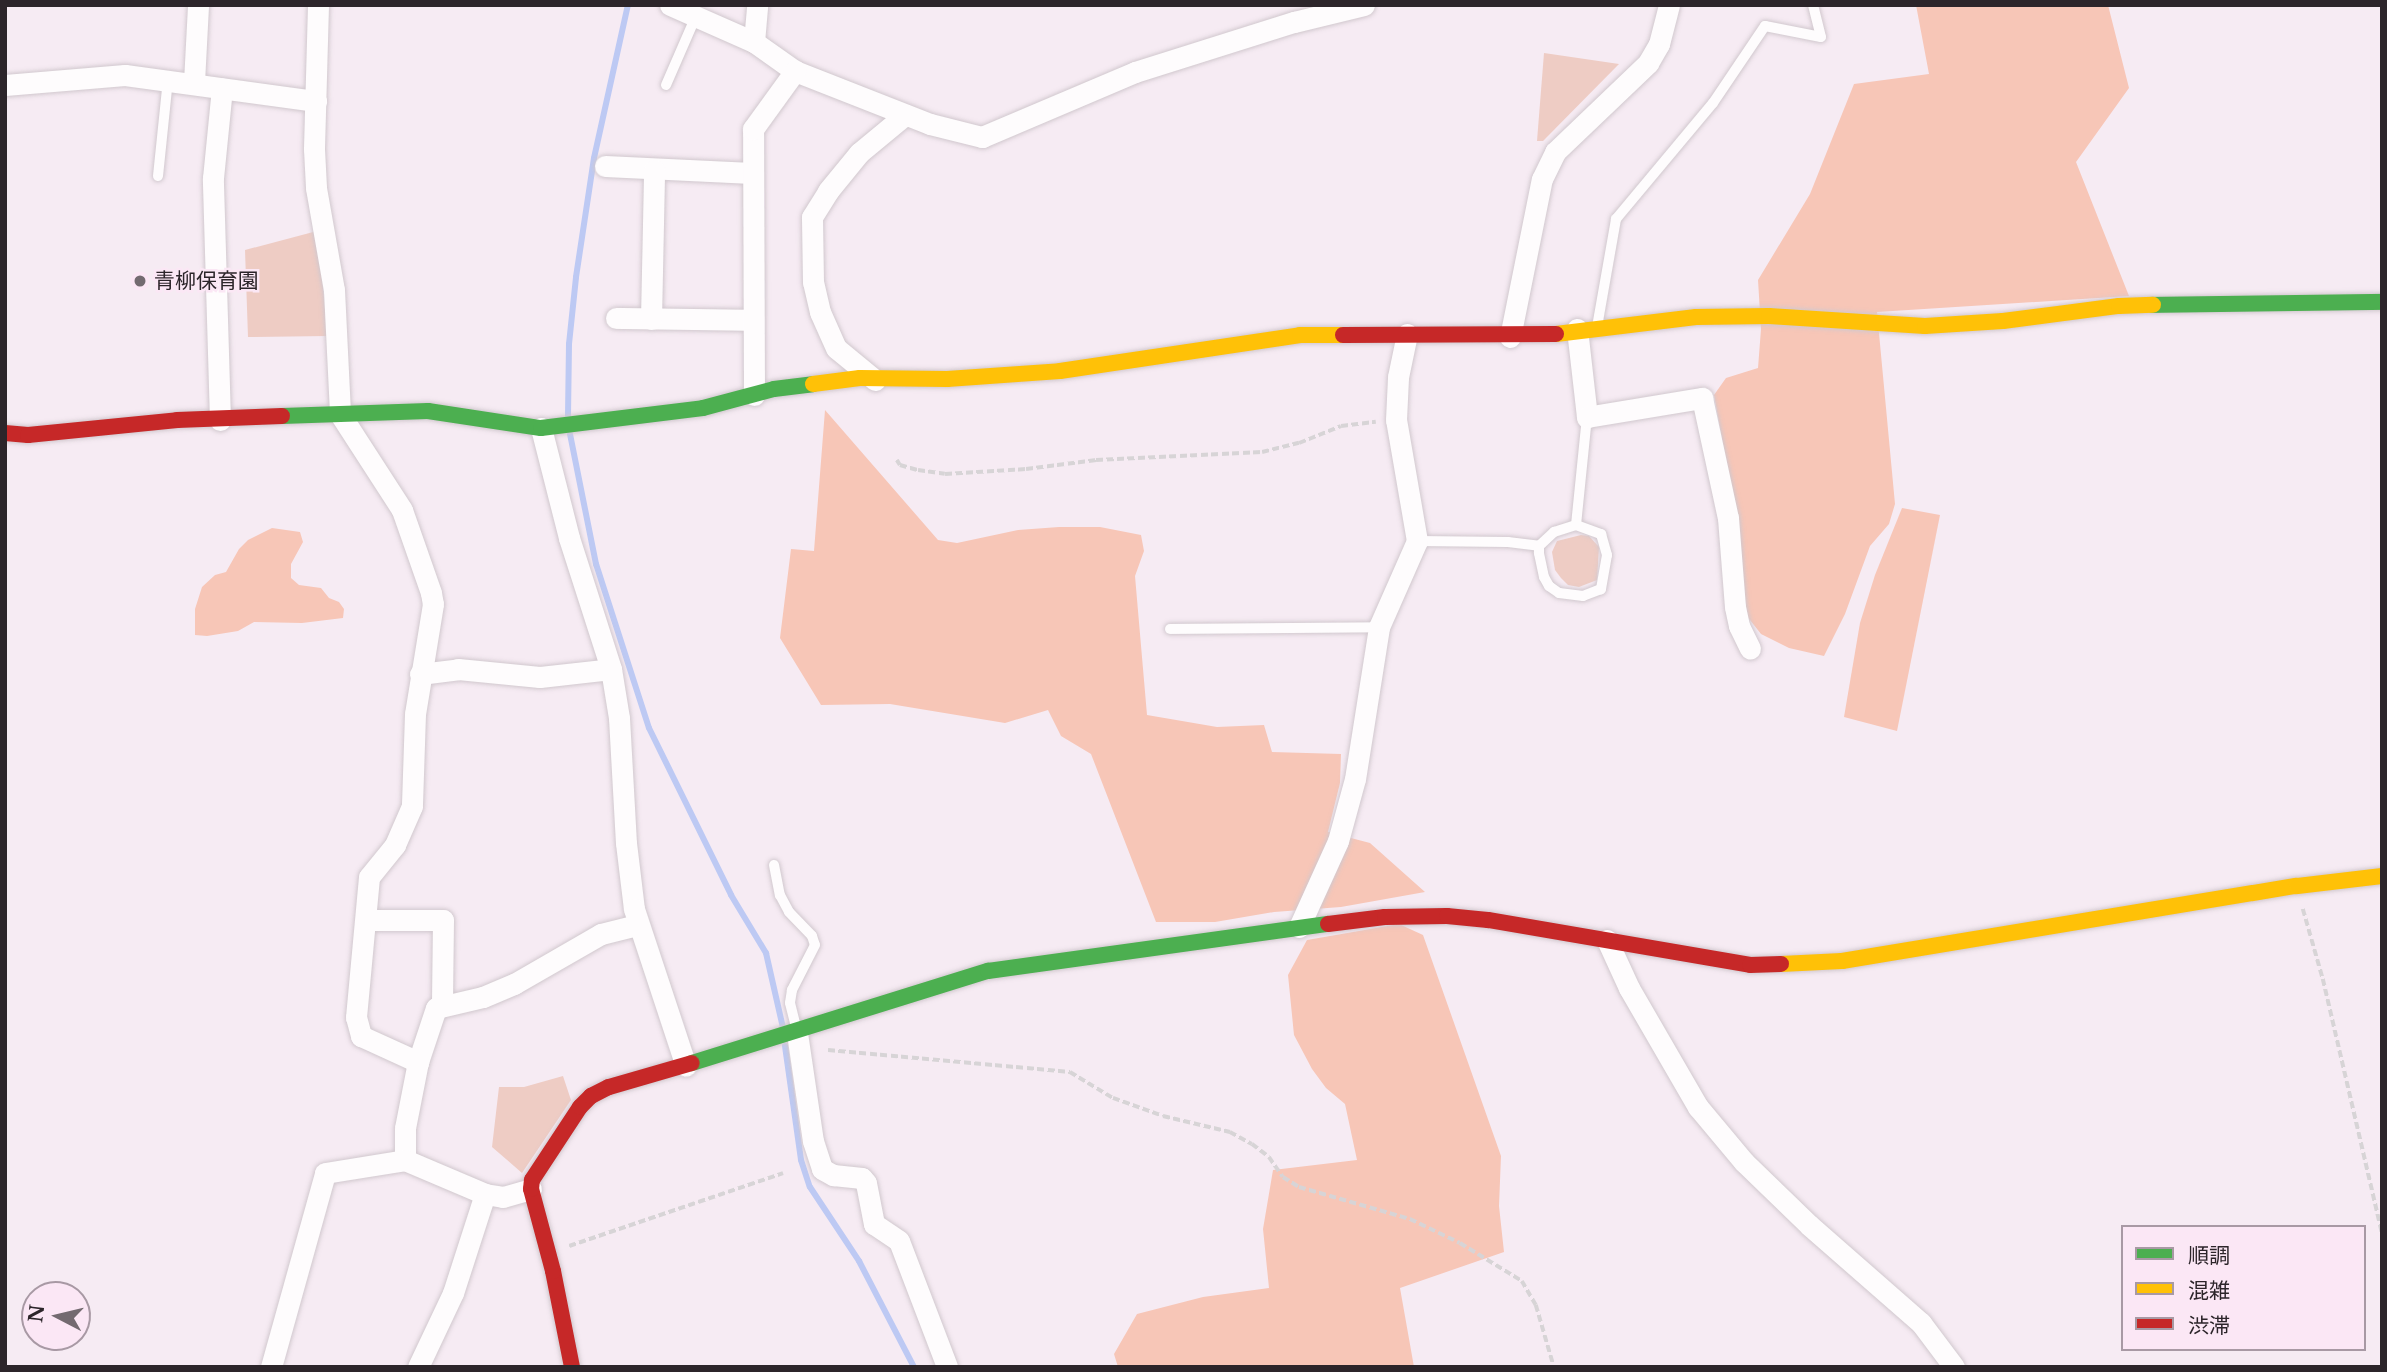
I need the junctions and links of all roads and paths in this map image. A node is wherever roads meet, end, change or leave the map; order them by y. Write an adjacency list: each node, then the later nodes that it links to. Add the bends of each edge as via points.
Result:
1 (198, 5): 12 (street)
2 (318, 5): 16 (street)
3 (670, 5): 8 (street)
4 (758, 5): 9 (street)
5 (1364, 5): 17 (street, via 1135,72 991,135 961,134)
6 (1669, 5): 28 (street, via 1659,44 1648,63 1555,152 1542,179)
7 (1813, 5): 26 (lane, via 1821,37 1765,26 1713,103 1616,219)
8 (696, 16): 9 (street); 14 (lane)
9 (754, 42): 10 (street)
10 (795, 71): 17 (street); 20 (street, via 753,129)
11 (168, 80): 12 (street); 13 (street, via 125,75); 21 (lane)
12 (194, 82): 15 (street)
13 (5, 85)
14 (666, 85)
15 (222, 88): 16 (street); 33 (street, via 213,178)
16 (316, 101): 31 (street, via 316,188 334,290)
17 (905, 115): 29 (street, via 859,153 812,217 813,282 820,312 836,348)
18 (604, 166): 19 (street)
19 (654, 170): 20 (street); 24 (street)
20 (752, 173): 25 (street)
21 (158, 176)
22 (2382, 302): 26 (street, via 2119,306 1925,326 1769,316 1696,317)
23 (616, 318): 24 (street)
24 (651, 319): 25 (street)
25 (753, 320): 30 (street)
26 (1587, 328): 28 (street); 32 (street)
27 (1407, 334): 28 (street); 29 (street, via 1300,335 1060,372); 34 (street)
28 (1510, 337)
29 (875, 380): 30 (street, via 860,378)
30 (754, 395): 35 (street, via 703,408)
31 (340, 414): 33 (street); 35 (street, via 428,411); 45 (street, via 402,510 431,593 432,614)
32 (1587, 417): 38 (lane); 43 (street, via 1702,398 1728,518 1735,607)
33 (220, 420): 36 (street)
34 (1396, 420): 37 (path, via 1340,426 1262,452 1096,460 945,474 900,465); 39 (street)
35 (546, 428): 44 (street, via 569,538)
36 (5, 433)
37 (897, 460)
38 (1576, 525): 40 (lane, via 1554,532); 40 (lane, via 1591,528 1605,541 1601,589 1571,596 1549,586 1540,565)
39 (1417, 541): 40 (lane); 41 (street)
40 (1539, 546)
41 (1379, 627): 42 (lane); 51 (street, via 1355,779 1338,841)
42 (1170, 629)
43 (1751, 649)
44 (611, 669): 45 (street, via 540,677 458,669); 50 (street)
45 (420, 674): 49 (street, via 412,806 395,845 369,877)
46 (774, 865): 54 (lane, via 789,912 803,923 815,945 792,990)
47 (2382, 876): 48 (street)
48 (2297, 886): 52 (street, via 1842,961 1750,965); 61 (path)
49 (367, 920): 53 (street, via 443,920); 55 (street, via 356,1017 360,1036)
50 (638, 925): 53 (street, via 601,934 483,998); 56 (street)
51 (1299, 927): 52 (street, via 1384,917 1447,916); 54 (street, via 988,971)
52 (1607, 940): 68 (street, via 1629,988 1698,1107 1744,1162 1800,1216 1921,1322)
53 (442, 1005): 55 (street, via 433,1013)
54 (789, 1039): 56 (street); 66 (street, via 822,1169 862,1178 866,1183 874,1224 899,1241); 67 (path, via 1070,1072 1114,1098 1230,1132 1269,1157 1283,1177 1299,1187 1410,1219 1522,1281 1536,1305)
55 (418, 1062): 57 (street, via 405,1128)
56 (686, 1066): 59 (street, via 591,1096 532,1180)
57 (405, 1160): 60 (street); 63 (street, via 325,1173)
58 (783, 1173): 62 (path)
59 (531, 1189): 60 (street, via 503,1197); 62 (street)
60 (485, 1194): 64 (street, via 453,1293)
61 (2382, 1233)
62 (548, 1253): 65 (street)
63 (271, 1367)
64 (418, 1367)
65 (572, 1367)
66 (947, 1367)
67 (1554, 1367)
68 (1954, 1367)

